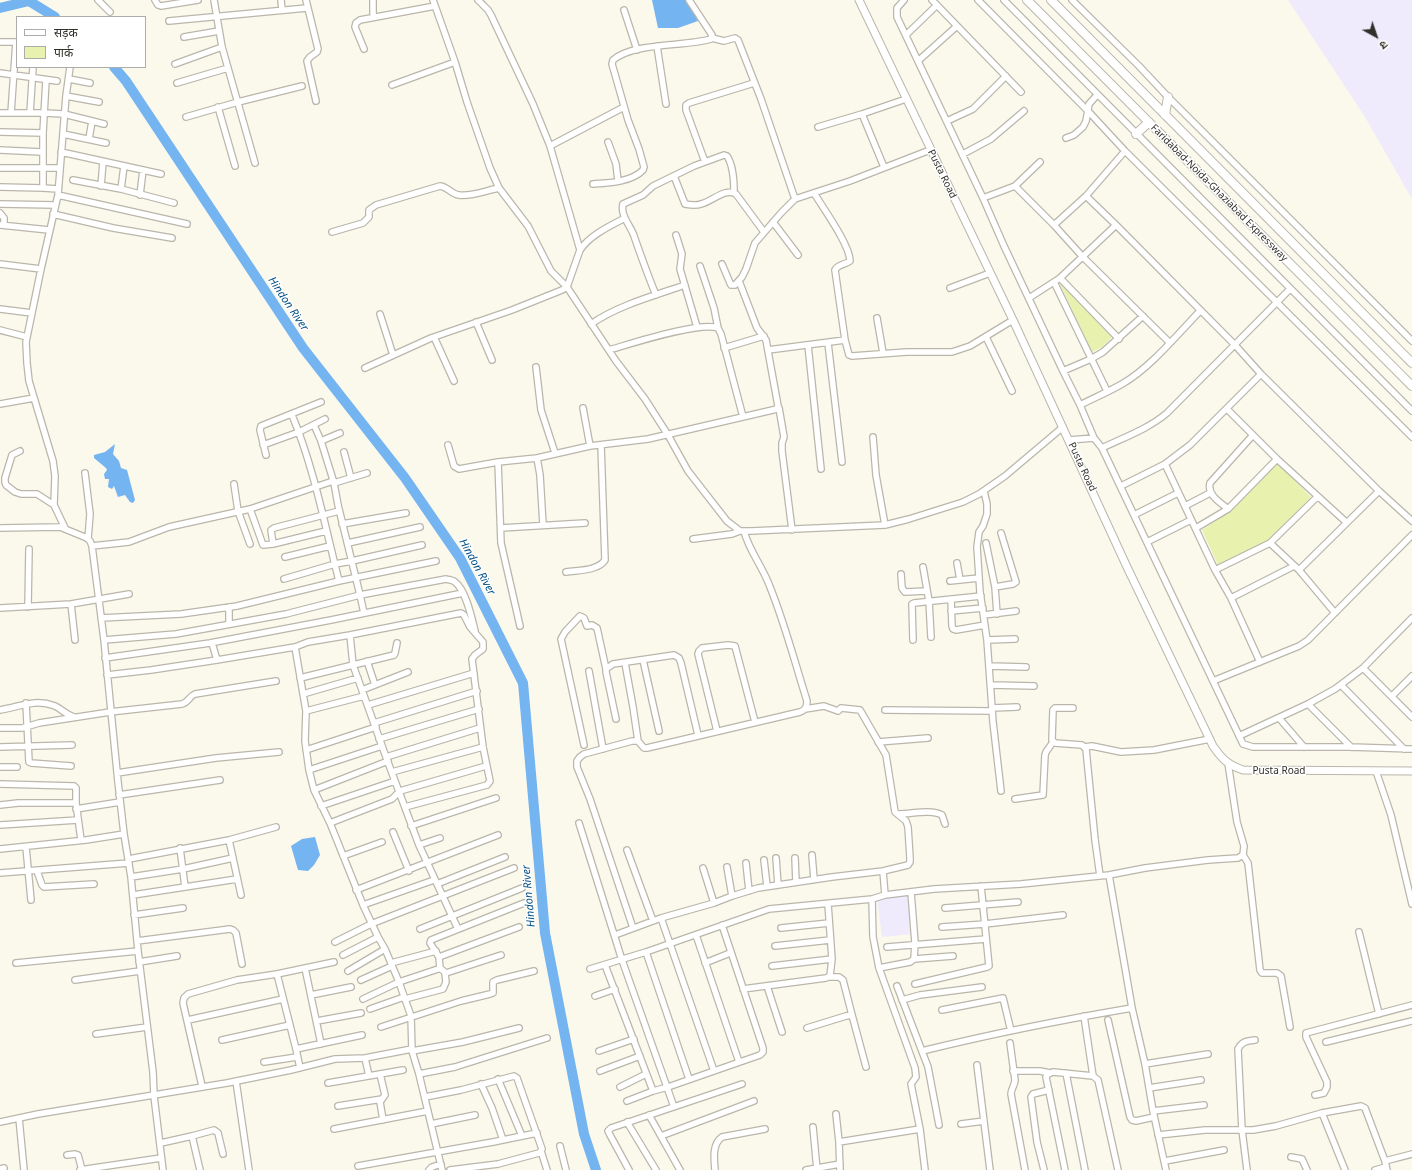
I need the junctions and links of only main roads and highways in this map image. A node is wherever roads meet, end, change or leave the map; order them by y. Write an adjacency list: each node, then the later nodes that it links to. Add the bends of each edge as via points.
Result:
1 (1027, 0): 5 (main road, Faridabad-Noida-Ghaziabad Expressway)
2 (1051, 0): 4 (main road, Faridabad-Noida-Ghaziabad Expressway)
3 (1168, 97): 4 (main road)
4 (1165, 115): 7 (main road, Faridabad-Noida-Ghaziabad Expressway)
5 (1149, 122): 6 (main road); 8 (main road, Faridabad-Noida-Ghaziabad Expressway)
6 (1136, 134)
7 (1412, 363)
8 (1412, 386)

